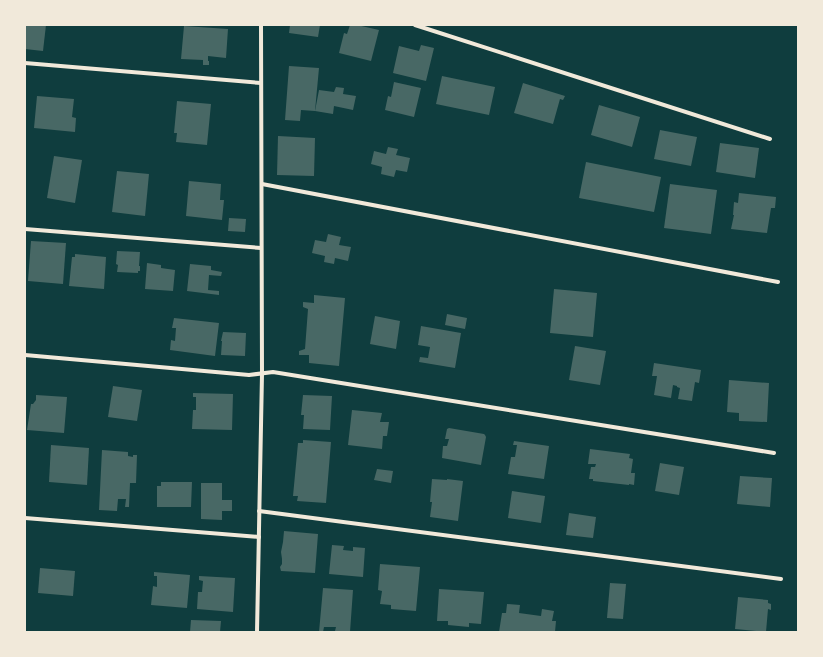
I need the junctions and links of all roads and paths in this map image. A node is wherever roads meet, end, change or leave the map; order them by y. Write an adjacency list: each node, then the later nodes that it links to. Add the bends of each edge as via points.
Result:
1 (260, 25): 4 (street)
2 (414, 25): 5 (street)
3 (25, 63): 4 (street)
4 (261, 83): 6 (street)
5 (770, 139)
6 (262, 184): 8 (street); 9 (street)
7 (25, 229): 8 (street)
8 (261, 248): 11 (street)
9 (778, 282)
10 (25, 356): 11 (street)
11 (262, 374): 12 (street, via 273,372); 13 (street)
12 (774, 453)
13 (260, 511): 15 (street); 16 (street)
14 (25, 518): 15 (street)
15 (259, 537): 17 (street)
16 (781, 579)
17 (257, 632)

